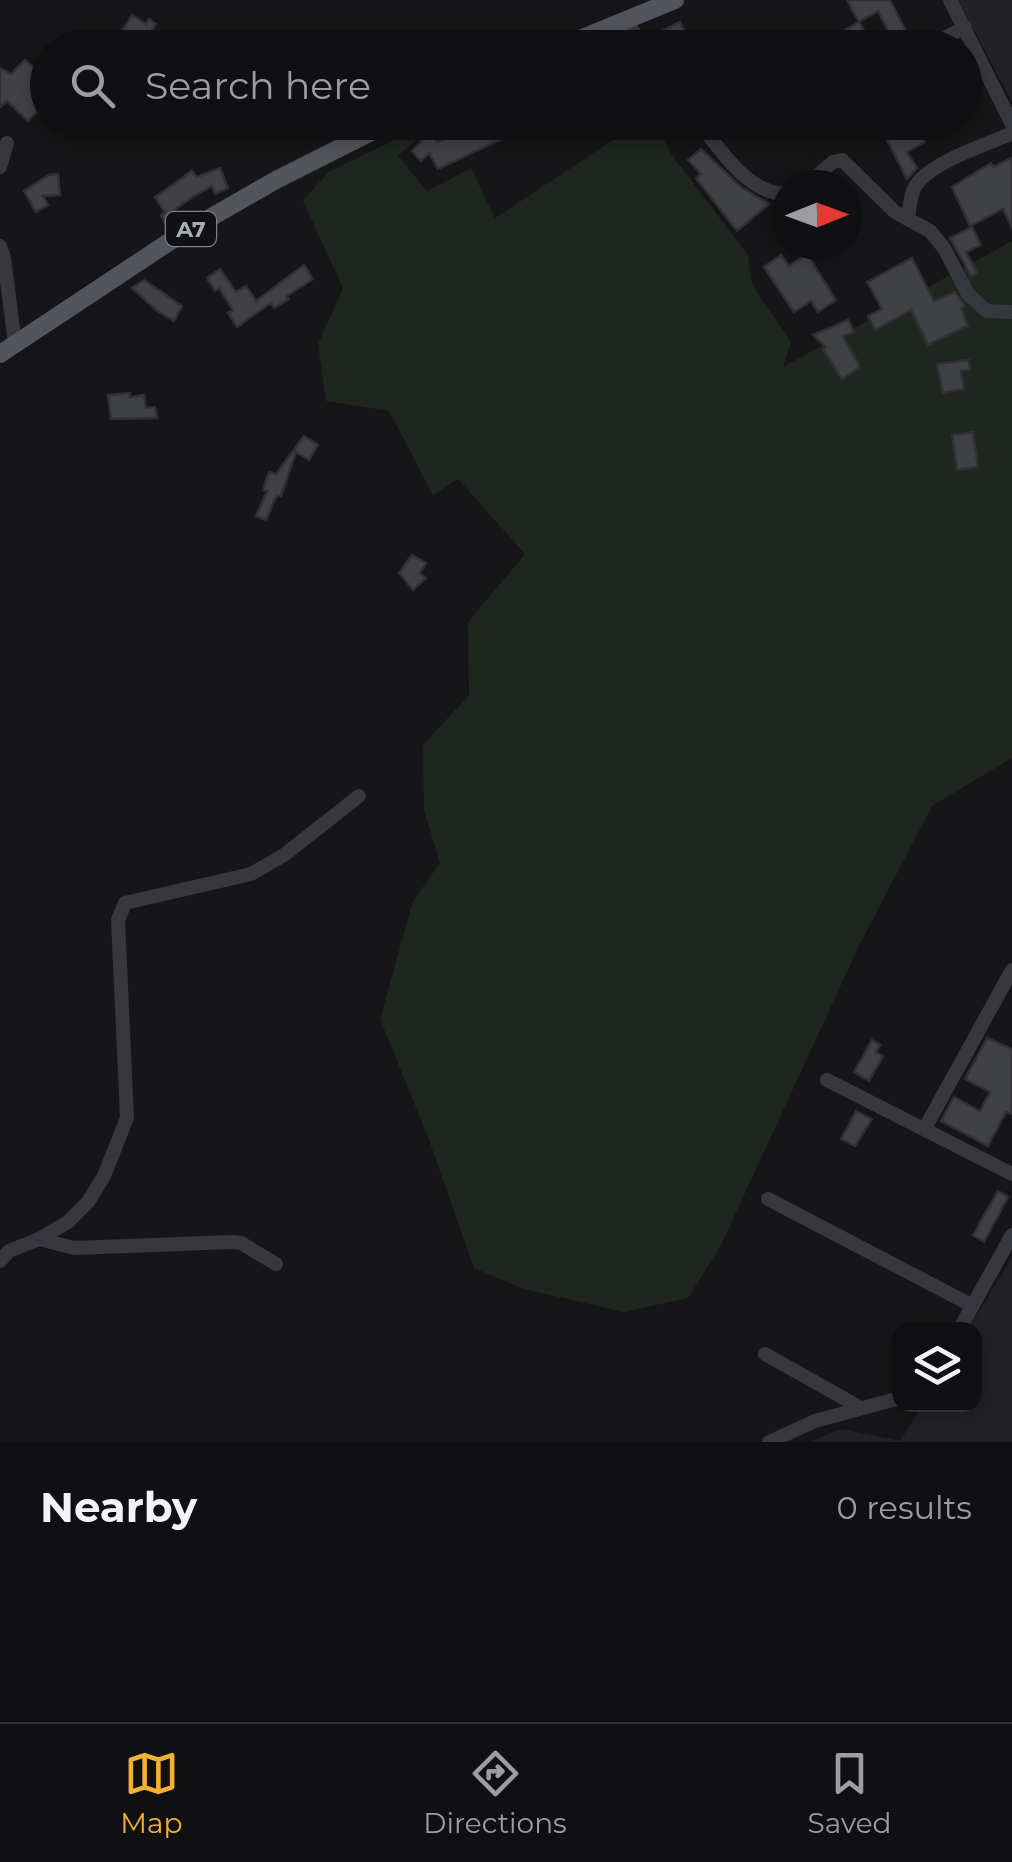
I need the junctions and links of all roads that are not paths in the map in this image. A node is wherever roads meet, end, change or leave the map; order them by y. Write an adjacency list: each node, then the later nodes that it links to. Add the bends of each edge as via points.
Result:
1 (675, 0): 3 (main road)
2 (950, 0): 4 (street)
3 (625, 19): 5 (main road); 6 (street)
4 (965, 27): 7 (street); 8 (street)
5 (600, 30)
6 (632, 30)
7 (959, 30)
8 (966, 30)
9 (982, 62): 10 (street)
10 (1012, 124)
11 (1012, 133): 20 (street, via 919,181)
12 (356, 140): 23 (main road, A7, via 175,238)
13 (715, 140): 19 (street, via 744,175)
14 (8, 142): 15 (street)
15 (0, 167)
16 (824, 170): 17 (street, via 842,160)
17 (852, 170)
18 (862, 180): 20 (street)
19 (772, 191)
20 (908, 219): 22 (street, via 944,248 968,294 987,311)
21 (0, 246): 23 (street)
22 (1012, 312)
23 (8, 349)
24 (360, 796): 31 (street, via 252,874 125,903 118,920 127,1118 88,1202)
25 (1012, 970): 27 (street)
26 (827, 1080): 27 (street)
27 (925, 1128): 28 (street)
28 (1012, 1174)
29 (768, 1198): 34 (street)
30 (1012, 1235): 34 (street)
31 (38, 1239): 32 (street); 33 (street, via 74,1248 232,1242)
32 (0, 1262)
33 (276, 1264)
34 (972, 1306): 35 (street)
35 (963, 1322)
36 (765, 1354): 38 (street)
37 (892, 1400): 38 (street)
38 (861, 1408): 39 (street)
39 (770, 1442)

